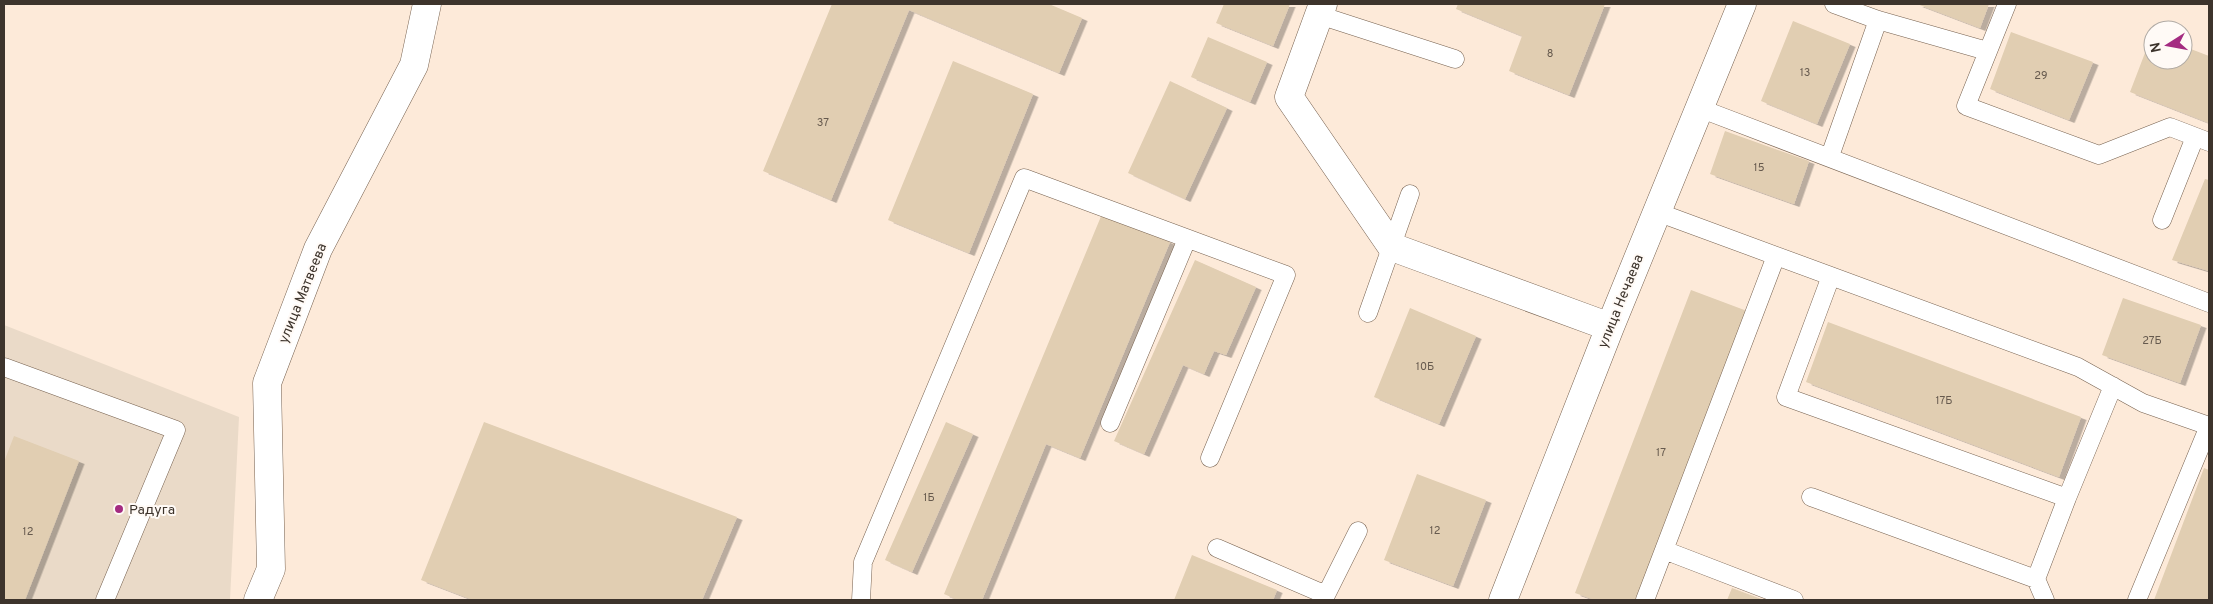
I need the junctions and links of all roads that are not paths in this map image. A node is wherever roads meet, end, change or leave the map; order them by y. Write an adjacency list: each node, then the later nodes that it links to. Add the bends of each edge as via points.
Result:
1 (427, 4): 35 (street, улица Матвеева, via 414,65 318,249 267,383 271,569)
2 (1742, 4): 9 (street, улица Нечаева)
3 (1834, 4): 6 (lane)
4 (2007, 4): 7 (lane)
5 (1321, 10): 8 (lane); 16 (street, via 1289,97)
6 (1878, 20): 7 (lane); 11 (lane)
7 (1987, 51): 10 (lane, via 1966,106 2099,155 2170,127)
8 (1455, 59)
9 (1699, 108): 11 (lane); 13 (street, улица Нечаева)
10 (2202, 140): 14 (lane)
11 (1830, 156): 19 (lane)
12 (1410, 194): 16 (lane)
13 (1656, 212): 17 (lane); 21 (street, улица Нечаева)
14 (2162, 220)
15 (1187, 239): 24 (lane); 26 (lane, via 1286,275); 36 (lane, via 1024,178 863,562)
16 (1392, 247): 20 (lane); 21 (street)
17 (1776, 256): 18 (lane); 31 (lane)
18 (1831, 276): 23 (lane, via 2078,367); 28 (lane, via 1786,397)
19 (2209, 304)
20 (1368, 313)
21 (1610, 327): 37 (street, улица Нечаева)
22 (4, 367): 34 (lane, via 176,430)
23 (2113, 386): 25 (lane, via 2143,403); 28 (lane)
24 (1110, 423)
25 (2209, 426): 41 (lane)
26 (1210, 458)
27 (1811, 497): 32 (lane)
28 (2067, 498): 32 (lane)
29 (1358, 531): 33 (lane)
30 (1217, 548): 33 (lane)
31 (1664, 550): 38 (lane); 39 (lane)
32 (2036, 578): 40 (lane)
33 (1325, 598)
34 (105, 600)
35 (258, 600)
36 (861, 600)
37 (1503, 600)
38 (1645, 600)
39 (1794, 600)
40 (2045, 600)
41 (2137, 600)

